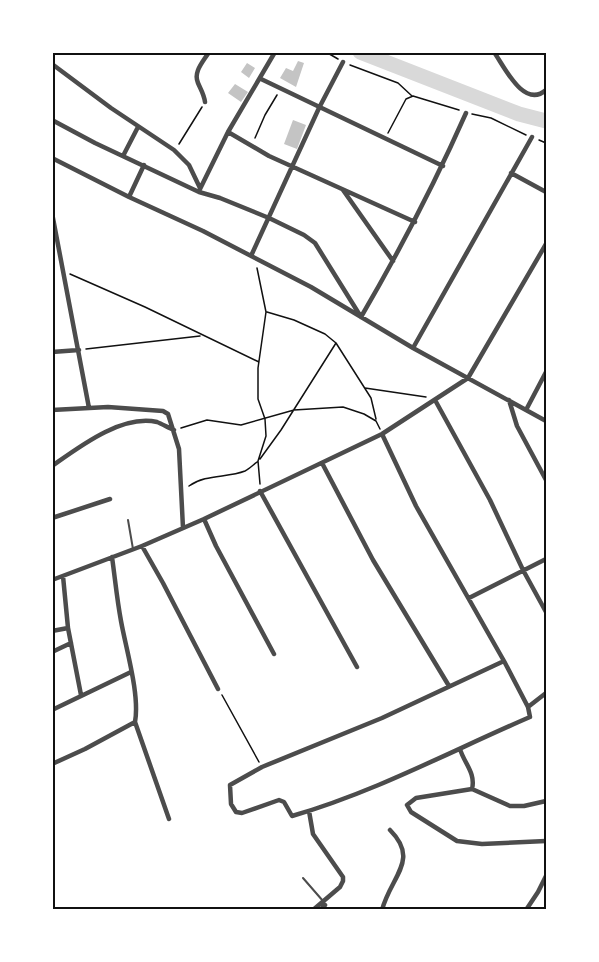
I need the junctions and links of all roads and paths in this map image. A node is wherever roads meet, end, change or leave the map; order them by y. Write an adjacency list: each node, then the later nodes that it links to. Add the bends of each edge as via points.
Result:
1 (209, 52): 12 (street, via 196,72)
2 (275, 52): 7 (street)
3 (326, 52): 5 (path)
4 (494, 52): 9 (street, via 522,91 533,96)
5 (343, 62): 10 (path, via 398,84); 13 (street)
6 (52, 64): 16 (street)
7 (261, 79): 8 (street); 17 (street)
8 (281, 89): 13 (street); 21 (path, via 264,115)
9 (546, 90)
10 (413, 96)
11 (406, 99): 19 (path)
12 (205, 102): 22 (path)
13 (320, 108): 19 (street); 27 (street)
14 (466, 113): 26 (street)
15 (52, 120): 23 (street)
16 (138, 127): 22 (street); 23 (street)
17 (228, 132): 21 (street); 30 (street)
18 (532, 137): 20 (path); 28 (street)
19 (385, 138): 26 (street)
20 (546, 143)
21 (251, 147): 27 (street)
22 (174, 150): 30 (street, via 189,165)
23 (123, 156): 25 (street)
24 (52, 158): 32 (street)
25 (144, 165): 30 (street); 32 (street)
26 (443, 166): 35 (street)
27 (292, 167): 29 (street); 34 (street)
28 (511, 173): 31 (street); 44 (street)
29 (343, 189): 35 (street); 38 (street)
30 (200, 190): 34 (street)
31 (546, 192)
32 (129, 197): 37 (street)
33 (52, 213): 39 (street)
34 (269, 218): 37 (street); 41 (street, via 315,243)
35 (414, 222): 38 (street)
36 (546, 244): 49 (street)
37 (251, 256): 40 (path, via 259,271); 41 (street)
38 (393, 261): 41 (street)
39 (64, 271): 42 (path); 45 (street)
40 (266, 312): 43 (path, via 294,320); 47 (path)
41 (361, 317): 44 (street)
42 (202, 335): 45 (path); 47 (path)
43 (336, 343): 50 (path); 55 (path)
44 (413, 348): 49 (street)
45 (79, 350): 46 (street); 53 (street)
46 (52, 352)
47 (260, 362): 57 (path, via 258,399)
48 (546, 372): 56 (street)
49 (468, 378): 51 (street); 52 (street)
50 (364, 388): 51 (path); 58 (path, via 371,398)
51 (435, 400): 61 (street); 77 (street)
52 (509, 400): 56 (street); 65 (street, via 517,426)
53 (88, 408): 54 (street); 60 (street, via 163,411)
54 (52, 410)
55 (294, 410): 57 (path); 58 (path, via 343,407); 62 (path)
56 (526, 410): 59 (street)
57 (265, 419): 60 (path, via 241,425 207,420); 62 (path, via 266,436)
58 (376, 421): 61 (path)
59 (546, 421)
60 (174, 430): 64 (street, via 156,422 134,422 102,434); 66 (street)
61 (382, 434): 63 (street); 80 (street, via 416,506)
62 (258, 461): 66 (path, via 246,471 195,482); 67 (path)
63 (322, 463): 67 (street); 90 (street, via 373,560)
64 (52, 466)
65 (546, 480)
66 (181, 491): 72 (street)
67 (260, 491): 70 (street); 88 (street)
68 (110, 499): 69 (street)
69 (52, 518)
70 (204, 519): 72 (street); 86 (street)
71 (128, 520): 74 (lane)
72 (183, 528): 73 (street)
73 (142, 546): 74 (street); 91 (street)
74 (133, 549): 75 (street)
75 (112, 557): 78 (street); 89 (street)
76 (546, 559): 77 (street)
77 (523, 570): 80 (street); 81 (street)
78 (63, 576): 79 (street); 82 (street)
79 (52, 580)
80 (469, 598): 87 (street)
81 (546, 612)
82 (68, 628): 83 (street); 84 (street)
83 (52, 631)
84 (71, 643): 85 (street); 93 (street)
85 (52, 652)
86 (274, 654)
87 (504, 661): 90 (street); 94 (street)
88 (357, 667)
89 (131, 672): 93 (street); 96 (street)
90 (449, 686): 99 (street)
91 (218, 689): 99 (path)
92 (546, 693): 94 (street)
93 (81, 695): 95 (street)
94 (528, 707): 97 (street, via 530,717)
95 (52, 710)
96 (135, 719): 98 (street); 103 (street)
97 (460, 749): 100 (street, via 469,765); 102 (street, via 384,784)
98 (52, 764)
99 (262, 767): 102 (street, via 230,784 231,804 236,812 279,800 292,816)
100 (472, 789): 101 (street, via 510,806); 105 (street, via 416,798 407,805 419,819 457,841)
101 (546, 801)
102 (309, 811): 108 (street, via 313,834 343,877 340,887)
103 (169, 819)
104 (390, 830): 110 (street, via 399,838 405,855)
105 (546, 841)
106 (546, 876): 111 (street)
107 (303, 878): 108 (lane)
108 (323, 906): 109 (street)
109 (313, 909)
110 (382, 909)
111 (526, 909)

